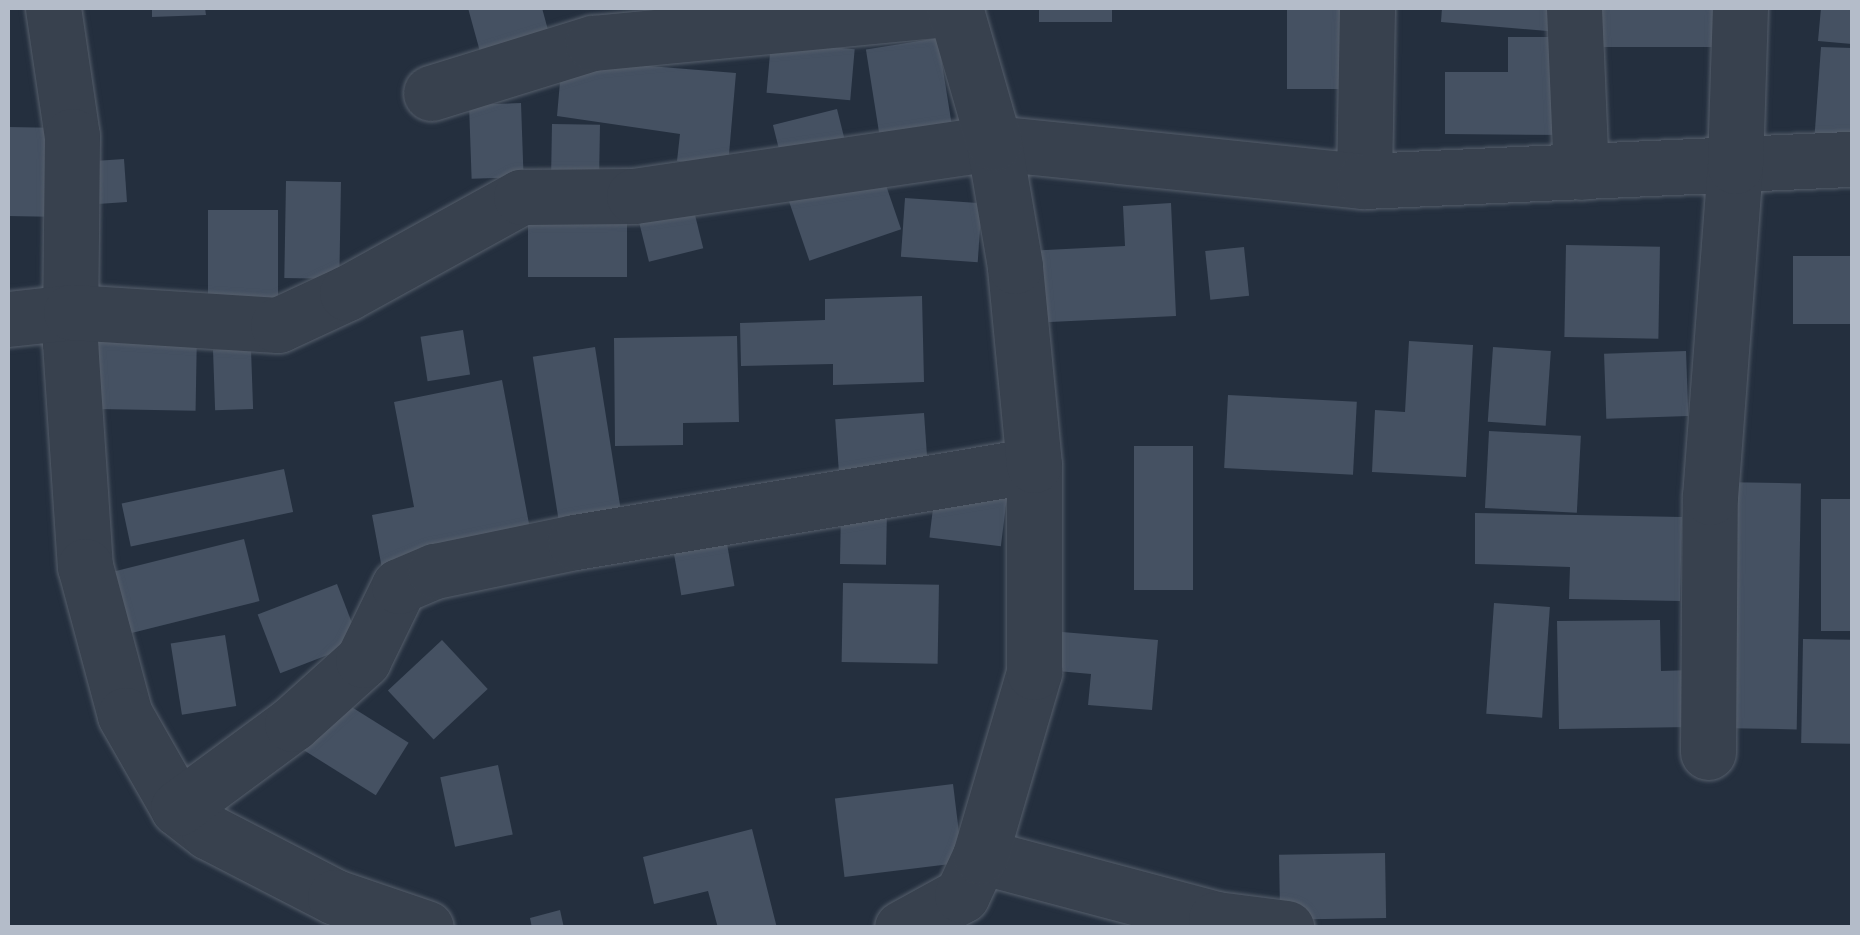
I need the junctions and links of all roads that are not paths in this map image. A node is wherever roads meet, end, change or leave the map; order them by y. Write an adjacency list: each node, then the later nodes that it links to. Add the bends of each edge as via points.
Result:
1 (53, 8): 12 (street, via 72,136)
2 (956, 8): 6 (street, via 593,43); 7 (street)
3 (1367, 8): 11 (street)
4 (1574, 8): 10 (street)
5 (1740, 8): 9 (street)
6 (431, 93)
7 (994, 143): 11 (street); 12 (street, via 634,196 521,197 278,325); 14 (street)
8 (1852, 159): 9 (street)
9 (1735, 166): 10 (street); 15 (street, via 1710,497)
10 (1582, 172): 11 (street)
11 (1364, 181)
12 (70, 312): 13 (street); 16 (street, via 89,585 126,716)
13 (8, 319)
14 (1034, 465): 16 (street, via 435,571 399,586 363,660 292,724); 17 (street, via 1034,672)
15 (1708, 752)
16 (178, 808): 18 (street, via 209,832 335,897)
17 (980, 856): 19 (street, via 962,895); 20 (street, via 1216,919)
18 (426, 928)
19 (902, 928)
20 (1286, 928)

